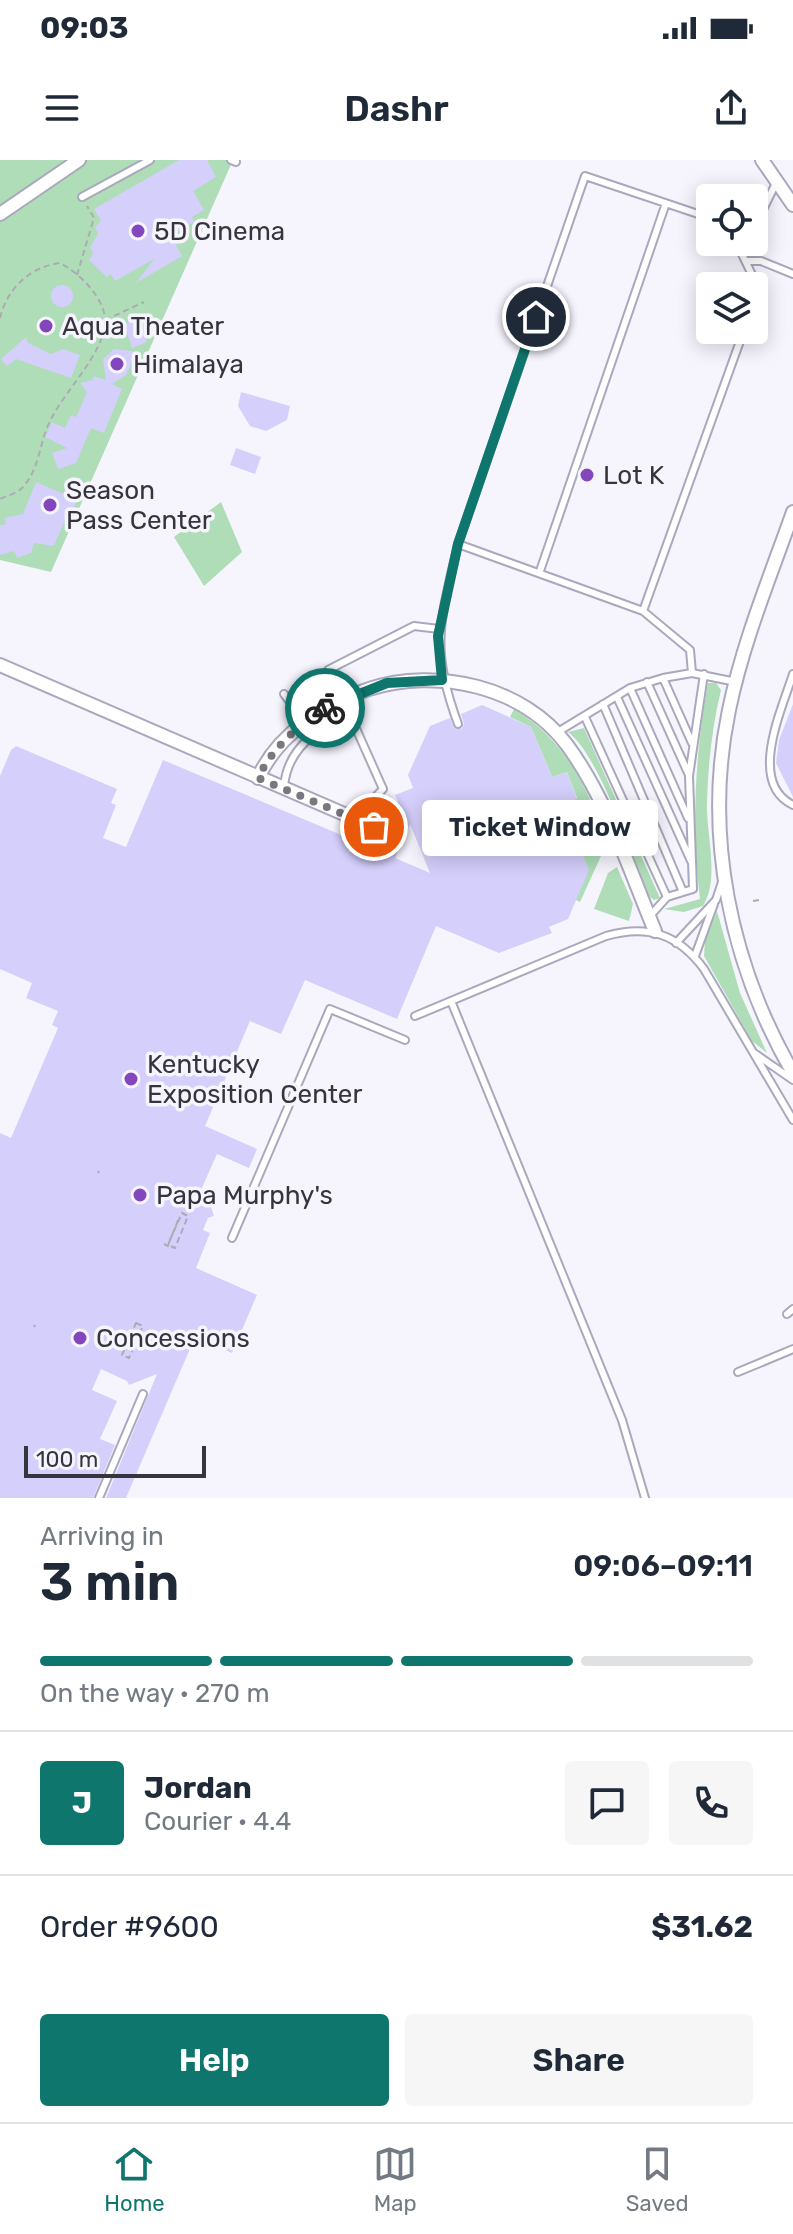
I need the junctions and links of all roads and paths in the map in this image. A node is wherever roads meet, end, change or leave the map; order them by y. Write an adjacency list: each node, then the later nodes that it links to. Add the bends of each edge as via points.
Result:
1 (79, 160): 11 (street)
2 (150, 160): 6 (lane)
3 (762, 160): 5 (street)
4 (793, 180): 5 (street)
5 (777, 181): 7 (lane); 9 (street)
6 (82, 197): 16 (path, via 94,218)
7 (768, 199)
8 (666, 203): 10 (lane); 23 (lane, via 585,176); 24 (lane)
9 (793, 205)
10 (696, 213)
11 (0, 214)
12 (743, 256): 13 (lane)
13 (746, 261): 14 (lane); 15 (lane)
14 (751, 272)
15 (793, 274)
16 (77, 275): 18 (path, via 60,263 35,272 12,287); 19 (path, via 94,293)
17 (144, 302): 19 (path)
18 (0, 318)
19 (104, 320): 21 (path, via 105,330 51,418 38,463 21,490)
20 (739, 344): 25 (lane)
21 (0, 499)
22 (793, 512): 35 (street)
23 (458, 544): 24 (lane); 26 (lane)
24 (540, 571): 25 (lane)
25 (643, 611): 29 (lane, via 690,650)
26 (439, 629): 28 (lane, via 414,626); 33 (lane)
27 (0, 665): 46 (street)
28 (328, 670)
29 (692, 673): 30 (lane); 32 (lane)
30 (704, 674): 35 (lane); 44 (lane)
31 (793, 674): 48 (lane, via 771,752 771,781 782,800)
32 (663, 678): 34 (lane); 44 (lane)
33 (442, 680): 41 (street, via 387,683 331,704); 42 (lane); 43 (street, via 498,693)
34 (647, 682): 36 (lane); 45 (lane)
35 (736, 682): 53 (street, via 719,791)
36 (630, 688): 38 (lane); 50 (lane)
37 (284, 694): 41 (lane)
38 (617, 697): 39 (lane); 52 (lane)
39 (603, 704): 40 (lane); 54 (lane)
40 (585, 717): 43 (lane); 55 (lane)
41 (305, 722): 46 (street, via 264,764)
42 (458, 724)
43 (556, 733): 59 (street, via 585,774)
44 (693, 744): 45 (lane)
45 (689, 776): 50 (lane)
46 (258, 778): 47 (street)
47 (284, 789): 49 (street); 49 (lane, via 289,758 320,728 350,715 383,789)
48 (793, 805)
49 (354, 819): 51 (street)
50 (689, 822): 52 (lane)
51 (374, 827)
52 (692, 864): 54 (lane, via 693,889)
53 (724, 876): 56 (lane); 67 (street, via 738,946 760,1010)
54 (683, 892): 55 (lane)
55 (667, 897): 59 (lane)
56 (716, 900): 61 (lane); 62 (lane)
57 (759, 900): 58 (path)
58 (753, 901)
59 (649, 917): 60 (street)
60 (655, 931): 61 (lane); 63 (lane, via 631,929 606,936)
61 (676, 943): 62 (lane)
62 (695, 956): 66 (lane)
63 (451, 1001): 64 (lane); 80 (lane, via 622,1420)
64 (415, 1016)
65 (405, 1040): 71 (lane, via 330,1009)
66 (751, 1051): 68 (lane); 69 (lane)
67 (793, 1073)
68 (793, 1080)
69 (793, 1120)
70 (179, 1218): 72 (path, via 168,1245 175,1248 188,1216 182,1213 175,1230 169,1242 168,1246)
71 (232, 1238)
72 (164, 1244)
73 (132, 1322): 74 (path)
74 (135, 1326): 74 (path, via 122,1355 129,1358 143,1326); 76 (path)
75 (791, 1349): 77 (lane)
76 (124, 1350)
77 (738, 1372)
78 (143, 1394): 79 (lane)
79 (99, 1498)
80 (645, 1498)

